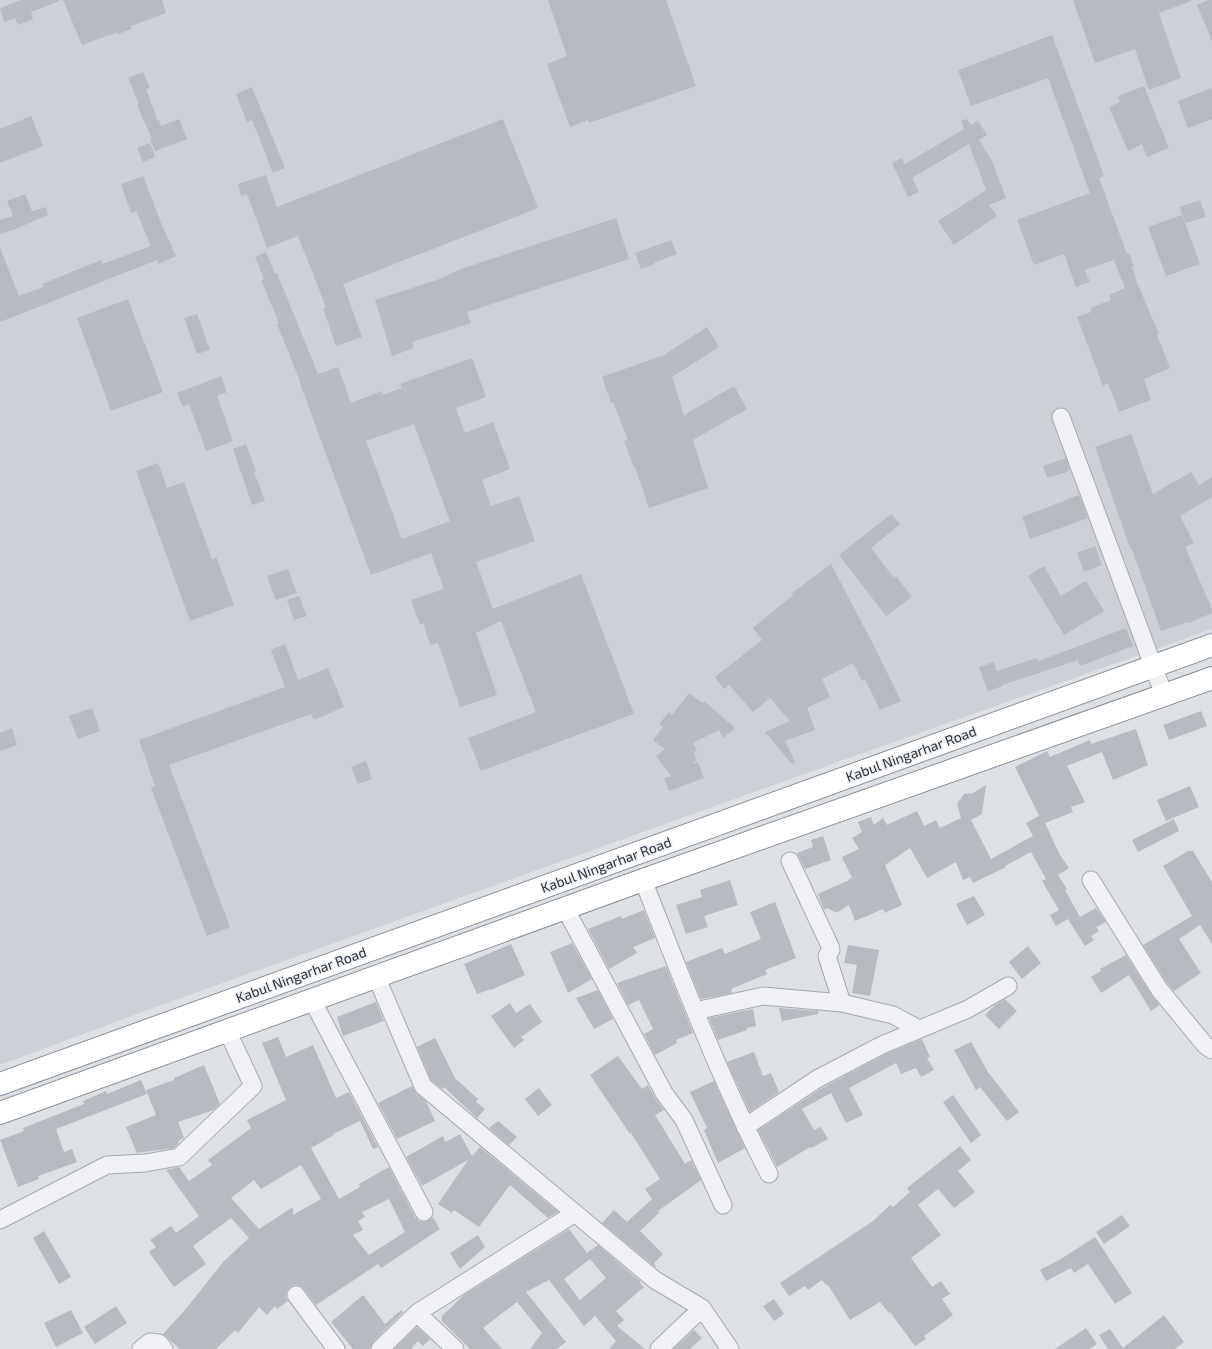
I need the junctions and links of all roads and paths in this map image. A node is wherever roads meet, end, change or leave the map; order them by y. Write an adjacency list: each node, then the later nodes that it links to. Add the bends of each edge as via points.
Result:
1 (1061, 417): 3 (street)
2 (1212, 645): 3 (highway, Kabul Ningarhar Road)
3 (1154, 666): 5 (street); 18 (highway, Kabul Ningarhar Road)
4 (1212, 678): 5 (highway, Kabul Ningarhar Road)
5 (1164, 695): 7 (highway, Kabul Ningarhar Road)
6 (790, 861): 13 (street, via 830,946 831,950 827,956)
7 (644, 880): 9 (highway, Kabul Ningarhar Road); 14 (street)
8 (1091, 880): 17 (street, via 1158,989)
9 (565, 908): 10 (highway, Kabul Ningarhar Road); 22 (street, via 664,1093 684,1120)
10 (376, 976): 12 (highway, Kabul Ningarhar Road); 24 (street, via 423,1086)
11 (1008, 986): 15 (street, via 968,1009)
12 (312, 1000): 16 (highway, Kabul Ningarhar Road); 23 (street)
13 (842, 1003): 14 (street, via 763,996); 15 (street, via 893,1016)
14 (695, 1011): 20 (street)
15 (919, 1029): 20 (street, via 817,1079)
16 (227, 1030): 19 (highway, Kabul Ningarhar Road); 25 (street, via 252,1086 179,1157 145,1163 107,1165)
17 (1212, 1050)
18 (0, 1084)
19 (0, 1113)
20 (745, 1127): 21 (street)
21 (769, 1174)
22 (723, 1205)
23 (424, 1212)
24 (575, 1213): 27 (street, via 655,1280); 28 (street)
25 (0, 1220)
26 (296, 1295): 31 (street)
27 (702, 1308): 34 (street); 35 (street)
28 (417, 1313): 32 (street); 33 (street)
29 (141, 1349): 30 (street, via 150,1342 159,1343)
30 (164, 1349)
31 (336, 1349)
32 (380, 1349)
33 (454, 1349)
34 (659, 1349)
35 (730, 1349)

